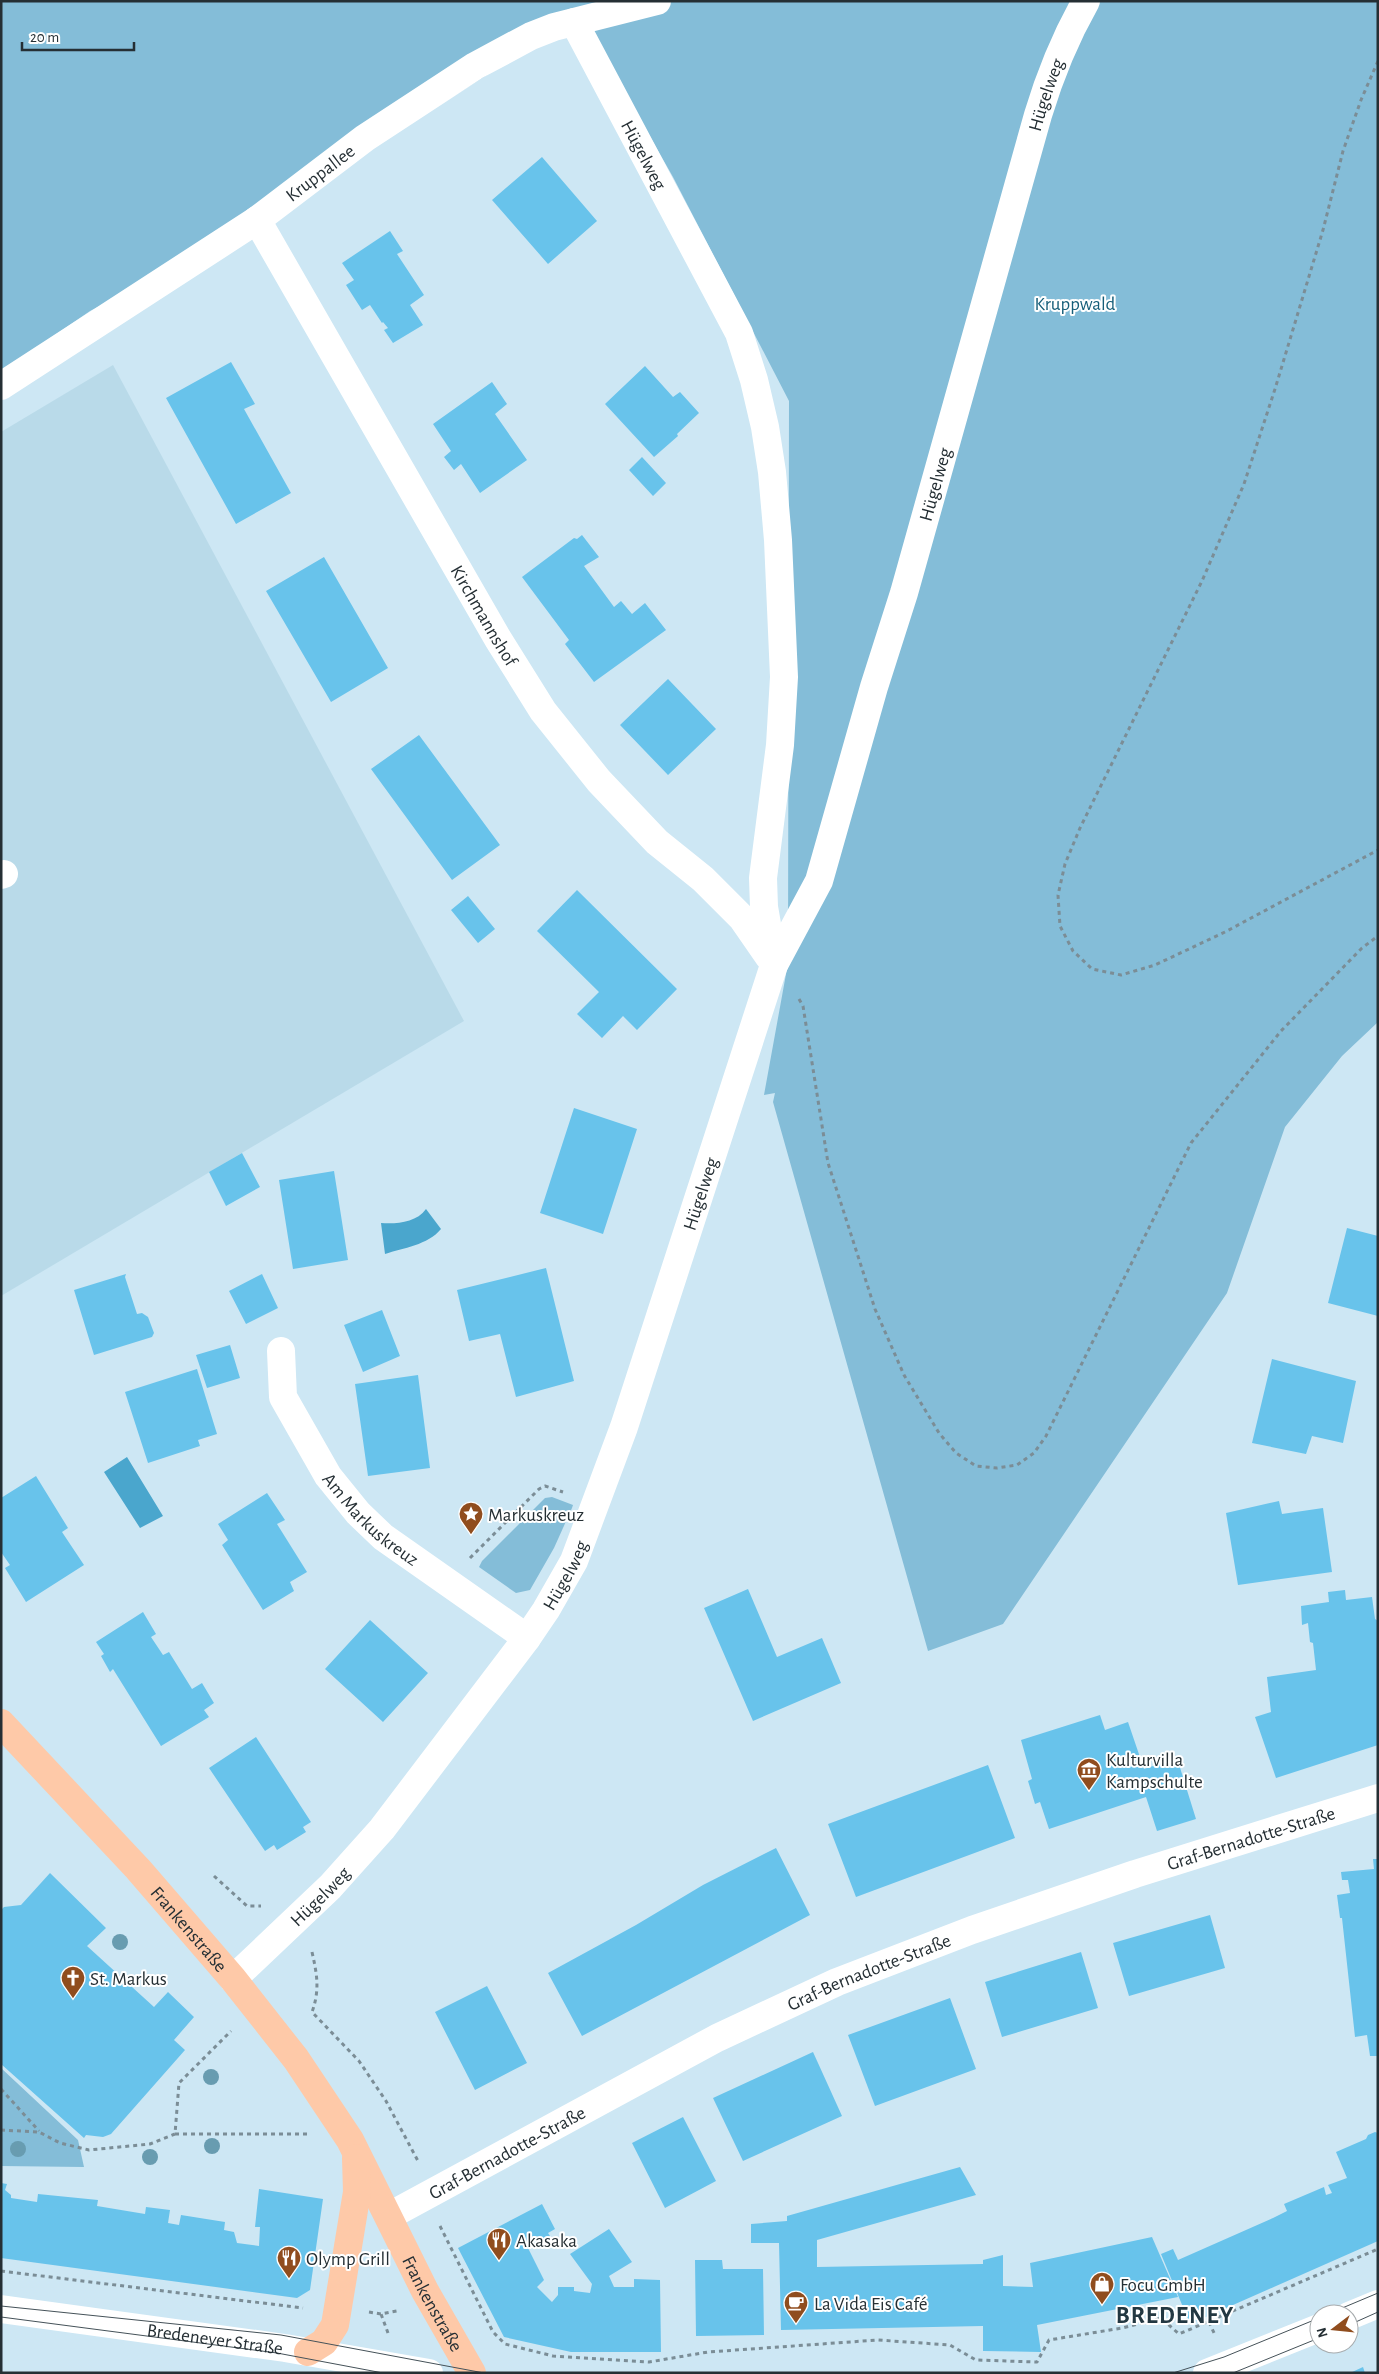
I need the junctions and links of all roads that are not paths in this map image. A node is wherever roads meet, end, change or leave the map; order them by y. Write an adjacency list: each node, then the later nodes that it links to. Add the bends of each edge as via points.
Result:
1 (657, 1): 3 (street, Kruppallee)
2 (1086, 1): 6 (street, Hügelweg, via 1050,75 819,882)
3 (574, 22): 4 (street, Kruppallee, via 532,36 468,71 366,138); 6 (street, Hügelweg, via 739,333 765,427 778,540 784,677 780,745 763,878 764,907)
4 (257, 220): 5 (street, Kruppallee); 6 (street, Kirchmannshof, via 498,639 543,711 599,781 657,842 703,879 742,918)
5 (1, 386)
6 (774, 965): 8 (street, Hügelweg, via 596,1504 574,1561)
7 (281, 1351): 8 (street, Am Markuskreuz, via 283,1397 328,1476 358,1513 383,1537)
8 (527, 1638): 11 (street, Hügelweg, via 382,1829 330,1887)
9 (1, 1723): 11 (main road, Frankenstraße, via 138,1869)
10 (1378, 1798): 13 (street, Graf-Bernadotte-Straße, via 1135,1874 981,1927 837,1982 717,2038)
11 (233, 1979): 12 (main road, Frankenstraße, via 296,2059)
12 (356, 2151): 13 (main road, Frankenstraße); 18 (main road, via 357,2192 335,2326 324,2342)
13 (389, 2216): 20 (main road, Frankenstraße, via 425,2291)
14 (1378, 2304): 16 (street)
15 (1, 2309): 18 (street, Bredeneyer Straße)
16 (1359, 2312)
17 (1309, 2332): 21 (street)
18 (308, 2352): 19 (street, Bredeneyer Straße)
19 (429, 2373)
20 (472, 2373)
21 (1208, 2373)

